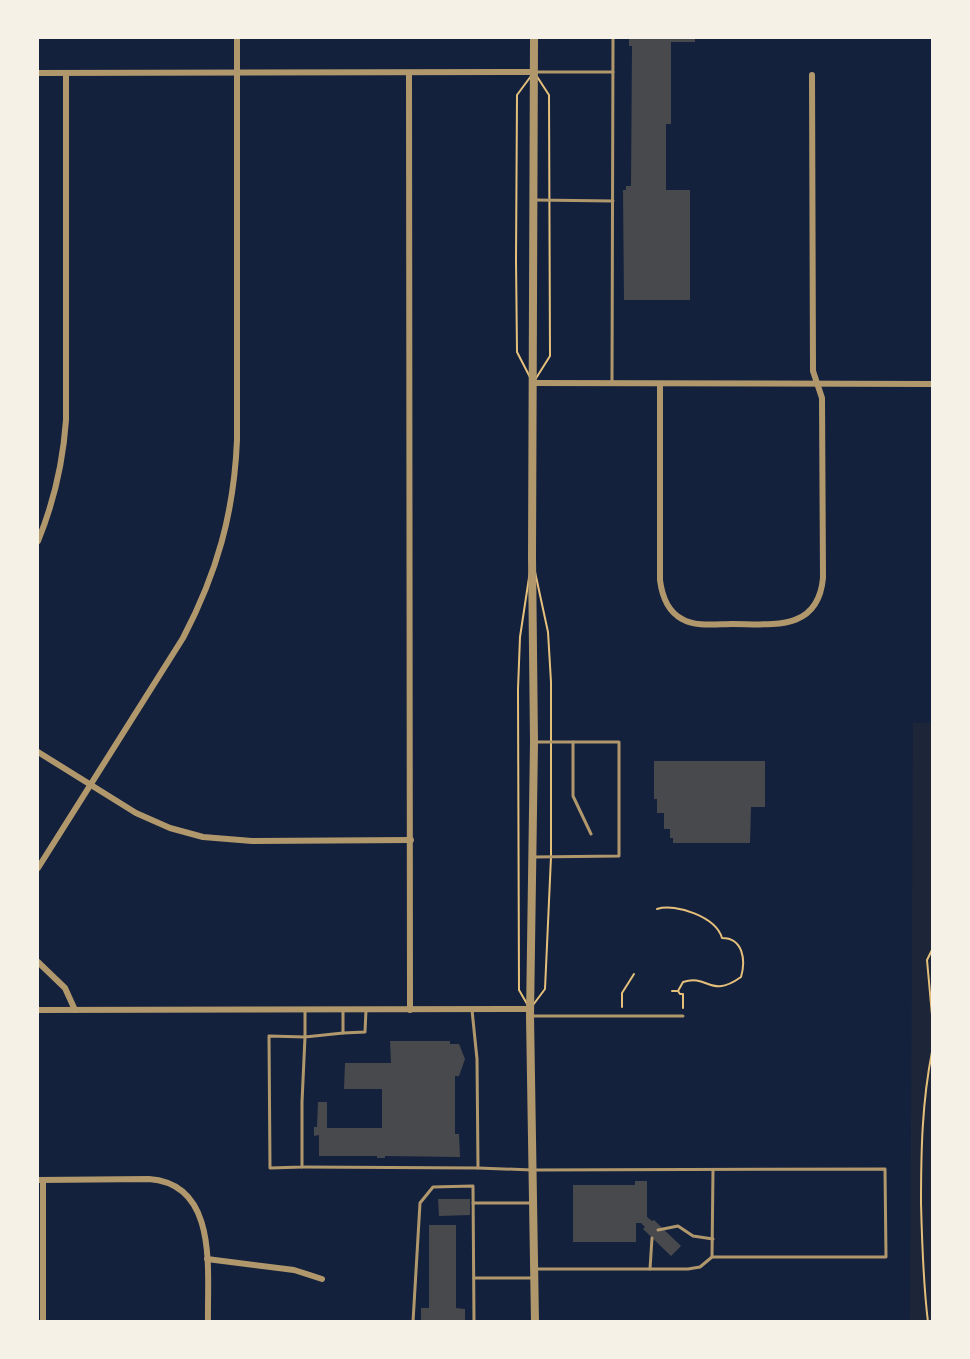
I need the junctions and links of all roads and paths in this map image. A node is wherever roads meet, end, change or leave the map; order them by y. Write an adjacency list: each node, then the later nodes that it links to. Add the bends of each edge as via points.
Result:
1 (237, 38): 9 (street)
2 (534, 38): 4 (street)
3 (613, 38): 5 (lane)
4 (534, 72): 5 (lane); 8 (street); 11 (street); 12 (path, via 549,95); 14 (path, via 517,95 516,202 517,352)
5 (613, 72): 13 (lane)
6 (38, 73): 7 (street)
7 (66, 73): 9 (street); 19 (street, via 66,420 60,474)
8 (409, 73): 9 (street); 28 (street)
9 (237, 74): 26 (street, via 237,440 233,497 225,535 201,603)
10 (812, 75): 17 (street, via 813,371)
11 (533, 200): 12 (lane); 14 (street)
12 (550, 200): 13 (lane); 14 (path, via 550,356)
13 (613, 201): 15 (lane)
14 (533, 383): 15 (street); 20 (street)
15 (612, 384): 16 (street)
16 (660, 384): 17 (street); 17 (street, via 662,594 675,615 691,624 778,624 800,619 811,610 823,578 822,398)
17 (817, 384): 18 (street)
18 (933, 384)
19 (38, 541)
20 (532, 558): 22 (street); 23 (path, via 548,632)
21 (518, 689): 45 (path, via 519,990)
22 (534, 742): 23 (lane); 30 (street)
23 (551, 742): 24 (lane); 29 (path)
24 (573, 742): 27 (lane, via 573,796); 29 (lane, via 619,742 619,856)
25 (38, 752): 26 (street)
26 (90, 785): 28 (street, via 155,822 203,837 252,841); 31 (street)
27 (591, 834)
28 (411, 840): 43 (street)
29 (551, 856): 30 (lane); 45 (path, via 545,989)
30 (532, 857): 45 (street)
31 (38, 868)
32 (657, 909): 37 (path, via 683,909 696,914 720,930 722,938 732,940 744,956 741,977 721,988 690,980 683,982)
33 (933, 950): 46 (path, via 927,960)
34 (38, 962): 41 (street, via 65,988)
35 (634, 974): 47 (path, via 622,993)
36 (672, 991): 37 (path)
37 (678, 991): 48 (path, via 683,994)
38 (305, 1009): 41 (street); 42 (street); 50 (lane)
39 (366, 1009): 42 (street); 43 (street); 49 (lane, via 365,1032)
40 (38, 1010): 41 (street)
41 (75, 1010)
42 (343, 1010): 49 (lane)
43 (410, 1010): 44 (street)
44 (472, 1010): 45 (street); 53 (lane, via 477,1059)
45 (530, 1013): 47 (lane); 54 (street)
46 (933, 1015)
47 (622, 1016): 48 (lane)
48 (684, 1016)
49 (343, 1033): 50 (lane)
50 (305, 1037): 52 (lane); 52 (lane, via 269,1036 270,1168)
51 (933, 1052): 73 (path, via 925,1090 921,1146 923,1274)
52 (302, 1167): 53 (lane)
53 (478, 1168): 54 (lane)
54 (532, 1170): 55 (lane); 58 (street)
55 (713, 1170): 61 (lane); 62 (lane, via 885,1169 886,1257)
56 (40, 1180): 63 (street, via 160,1180 172,1184 186,1194 199,1213); 68 (street)
57 (473, 1203): 58 (lane); 66 (lane); 70 (lane, via 473,1186 433,1187 420,1203)
58 (532, 1203): 65 (street)
59 (658, 1230): 61 (lane, via 678,1226 693,1236)
60 (652, 1238): 64 (lane)
61 (713, 1239): 62 (lane)
62 (712, 1257): 64 (lane, via 700,1267)
63 (207, 1258): 67 (street, via 294,1270); 69 (street)
64 (650, 1269): 65 (lane)
65 (535, 1274): 66 (lane); 72 (street)
66 (474, 1278): 71 (lane)
67 (322, 1279)
68 (43, 1322)
69 (208, 1322)
70 (413, 1322)
71 (474, 1322)
72 (535, 1322)
73 (928, 1322)

